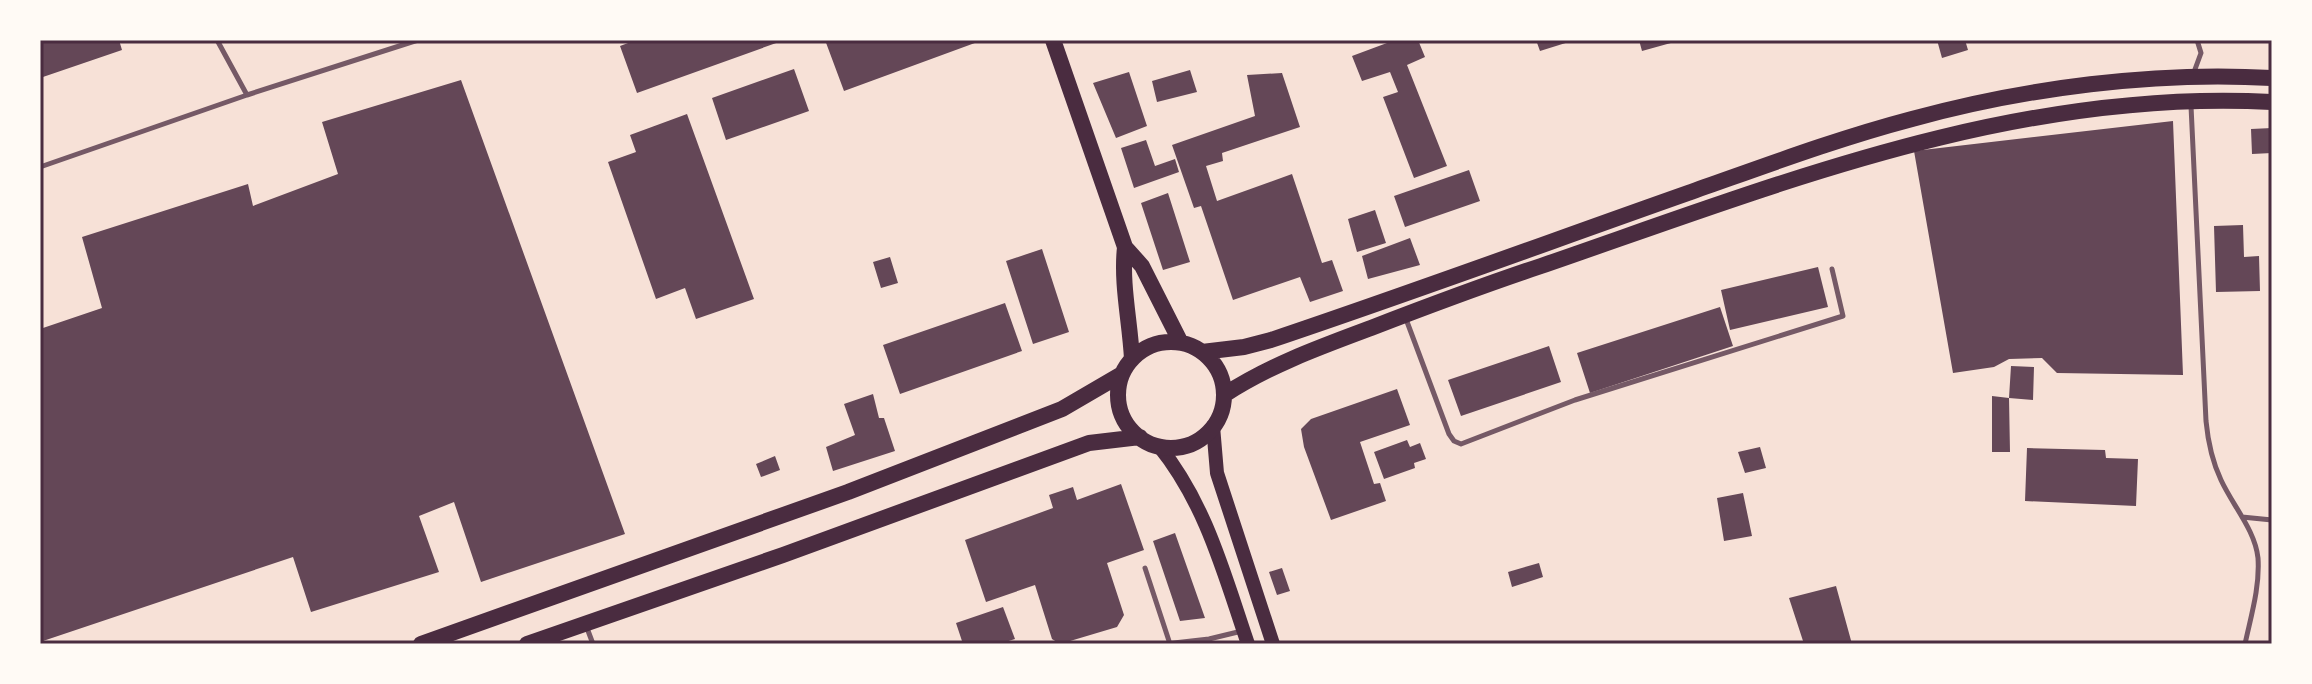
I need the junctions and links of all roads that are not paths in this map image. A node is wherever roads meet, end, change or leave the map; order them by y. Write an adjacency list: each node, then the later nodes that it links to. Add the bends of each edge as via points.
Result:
1 (217, 40): 7 (lane)
2 (418, 40): 7 (lane)
3 (1053, 40): 11 (main road)
4 (2197, 40): 5 (lane, via 2201,53)
5 (2192, 77): 6 (main road); 8 (main road); 13 (main road, via 2024,95 1913,119)
6 (2272, 78)
7 (247, 95): 10 (lane)
8 (2191, 101): 9 (main road); 14 (main road, via 2017,120 1916,141 1721,203); 23 (lane, via 2208,436 2222,483)
9 (2272, 102)
10 (40, 167)
11 (1125, 247): 15 (main road, via 1142,266); 17 (main road, via 1122,273)
12 (1832, 269): 14 (lane, via 1843,316 1575,400 1461,444 1449,434)
13 (1398, 294): 14 (main road); 16 (main road, via 1257,344)
14 (1405, 315): 19 (main road, via 1277,364)
15 (1181, 343): 16 (main road); 17 (main road, via 1154,344)
16 (1202, 352): 19 (main road, via 1219,373)
17 (1132, 359): 18 (main road)
18 (1122, 374): 21 (main road, via 1121,411); 28 (main road, via 1030,422 721,539)
19 (1224, 395): 20 (main road)
20 (1213, 426): 22 (main road, via 1186,445); 32 (main road, via 1217,473)
21 (1140, 437): 22 (main road); 26 (main road, via 1089,443)
22 (1159, 446): 27 (main road, via 1202,513)
23 (2242, 517): 24 (lane); 33 (lane, via 2258,556)
24 (2272, 520)
25 (1145, 568): 31 (lane)
26 (586, 623): 29 (main road); 30 (lane)
27 (1246, 637): 31 (lane)
28 (421, 644)
29 (527, 644)
30 (593, 644)
31 (1168, 644)
32 (1273, 644)
33 (2245, 644)

